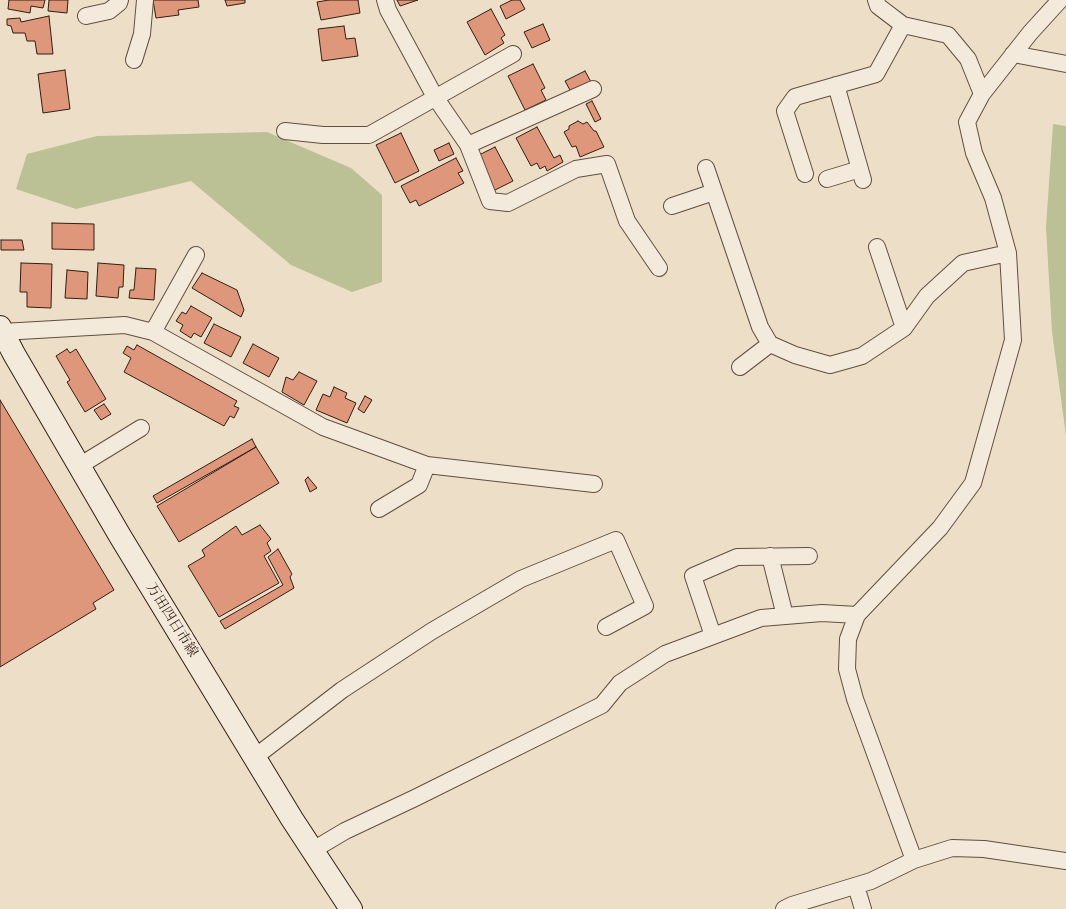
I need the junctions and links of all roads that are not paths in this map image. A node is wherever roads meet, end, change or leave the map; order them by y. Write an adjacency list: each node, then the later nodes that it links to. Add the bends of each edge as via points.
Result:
1 (120, 0): 6 (street, via 110,11)
2 (145, 0): 10 (street, via 142,34)
3 (385, 0): 15 (street)
4 (876, 0): 7 (street, via 878,6)
5 (1060, 0): 9 (street)
6 (86, 16)
7 (903, 25): 12 (street, via 876,74); 14 (street, via 948,35 968,59)
8 (512, 54): 15 (street)
9 (1013, 54): 11 (street); 14 (street)
10 (134, 60)
11 (1066, 64)
12 (836, 86): 19 (street, via 795,97 784,111); 20 (street, via 861,175)
13 (593, 89): 17 (street)
14 (982, 94): 24 (street, via 967,122 974,153 993,198)
15 (436, 97): 16 (street, via 369,135); 17 (street)
16 (285, 131)
17 (468, 145): 26 (street, via 490,201 508,203 576,169 607,164 627,221)
18 (706, 168): 21 (street)
19 (805, 174)
20 (827, 179)
21 (714, 192): 22 (street); 30 (street, via 760,328)
22 (672, 206)
23 (877, 247): 27 (street)
24 (1008, 253): 27 (street, via 963,263 927,296); 39 (street, via 1013,340 973,482 940,528)
25 (196, 255): 29 (street)
26 (659, 268)
27 (904, 328): 30 (street, via 862,356 830,365)
28 (1, 329): 29 (street, via 125,325); 34 (main road, 万田四日市線)
29 (153, 332): 33 (street, via 323,426)
30 (770, 344): 31 (street)
31 (740, 367)
32 (141, 428): 34 (street)
33 (427, 465): 35 (street); 36 (street, via 419,484)
34 (79, 466): 43 (main road, 万田四日市線)
35 (594, 484)
36 (379, 509)
37 (770, 556): 38 (street); 40 (street); 42 (street, via 737,557 693,576)
38 (809, 556)
39 (857, 615): 40 (street); 45 (street, via 848,639 847,668 855,699)
40 (785, 616): 42 (street, via 761,618)
41 (606, 627): 43 (street, via 645,606 616,540 521,579 432,632 342,690)
42 (713, 636): 44 (street, via 665,654 620,684 602,705 345,831)
43 (255, 757): 44 (main road, 万田四日市線)
44 (313, 850): 48 (main road, 万田四日市線)
45 (914, 860): 46 (street, via 952,848 984,849); 47 (street)
46 (1066, 861)
47 (856, 886): 49 (street); 50 (street)
48 (351, 909)
49 (784, 909)
50 (863, 909)

